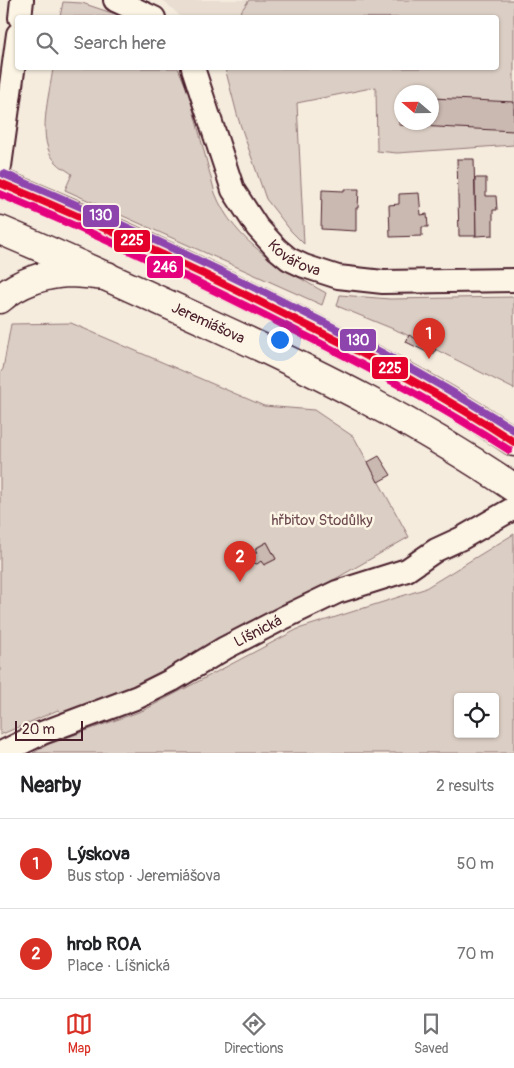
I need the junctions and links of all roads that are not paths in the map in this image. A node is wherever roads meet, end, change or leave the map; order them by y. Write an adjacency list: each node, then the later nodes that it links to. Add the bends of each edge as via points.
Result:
1 (22, 0): 3 (street)
2 (115, 0): 4 (street)
3 (20, 15)
4 (149, 15)
5 (15, 48): 7 (street)
6 (193, 70): 12 (street, Kovářova, via 233,190 257,227 289,259 338,277 383,282)
7 (5, 93): 8 (street)
8 (0, 166)
9 (0, 183): 14 (main road, via 165,254 277,310 412,379)
10 (0, 230): 11 (main road, Jeremiášova)
11 (107, 276): 13 (main road, via 68,273 31,280); 15 (main road, Jeremiášova, via 268,350 392,412 473,459)
12 (514, 280)
13 (0, 298)
14 (514, 442)
15 (514, 488)
16 (514, 508): 17 (street, Líšnická, via 436,550 407,570 338,592 225,648 138,697 42,732)
17 (1, 753)

